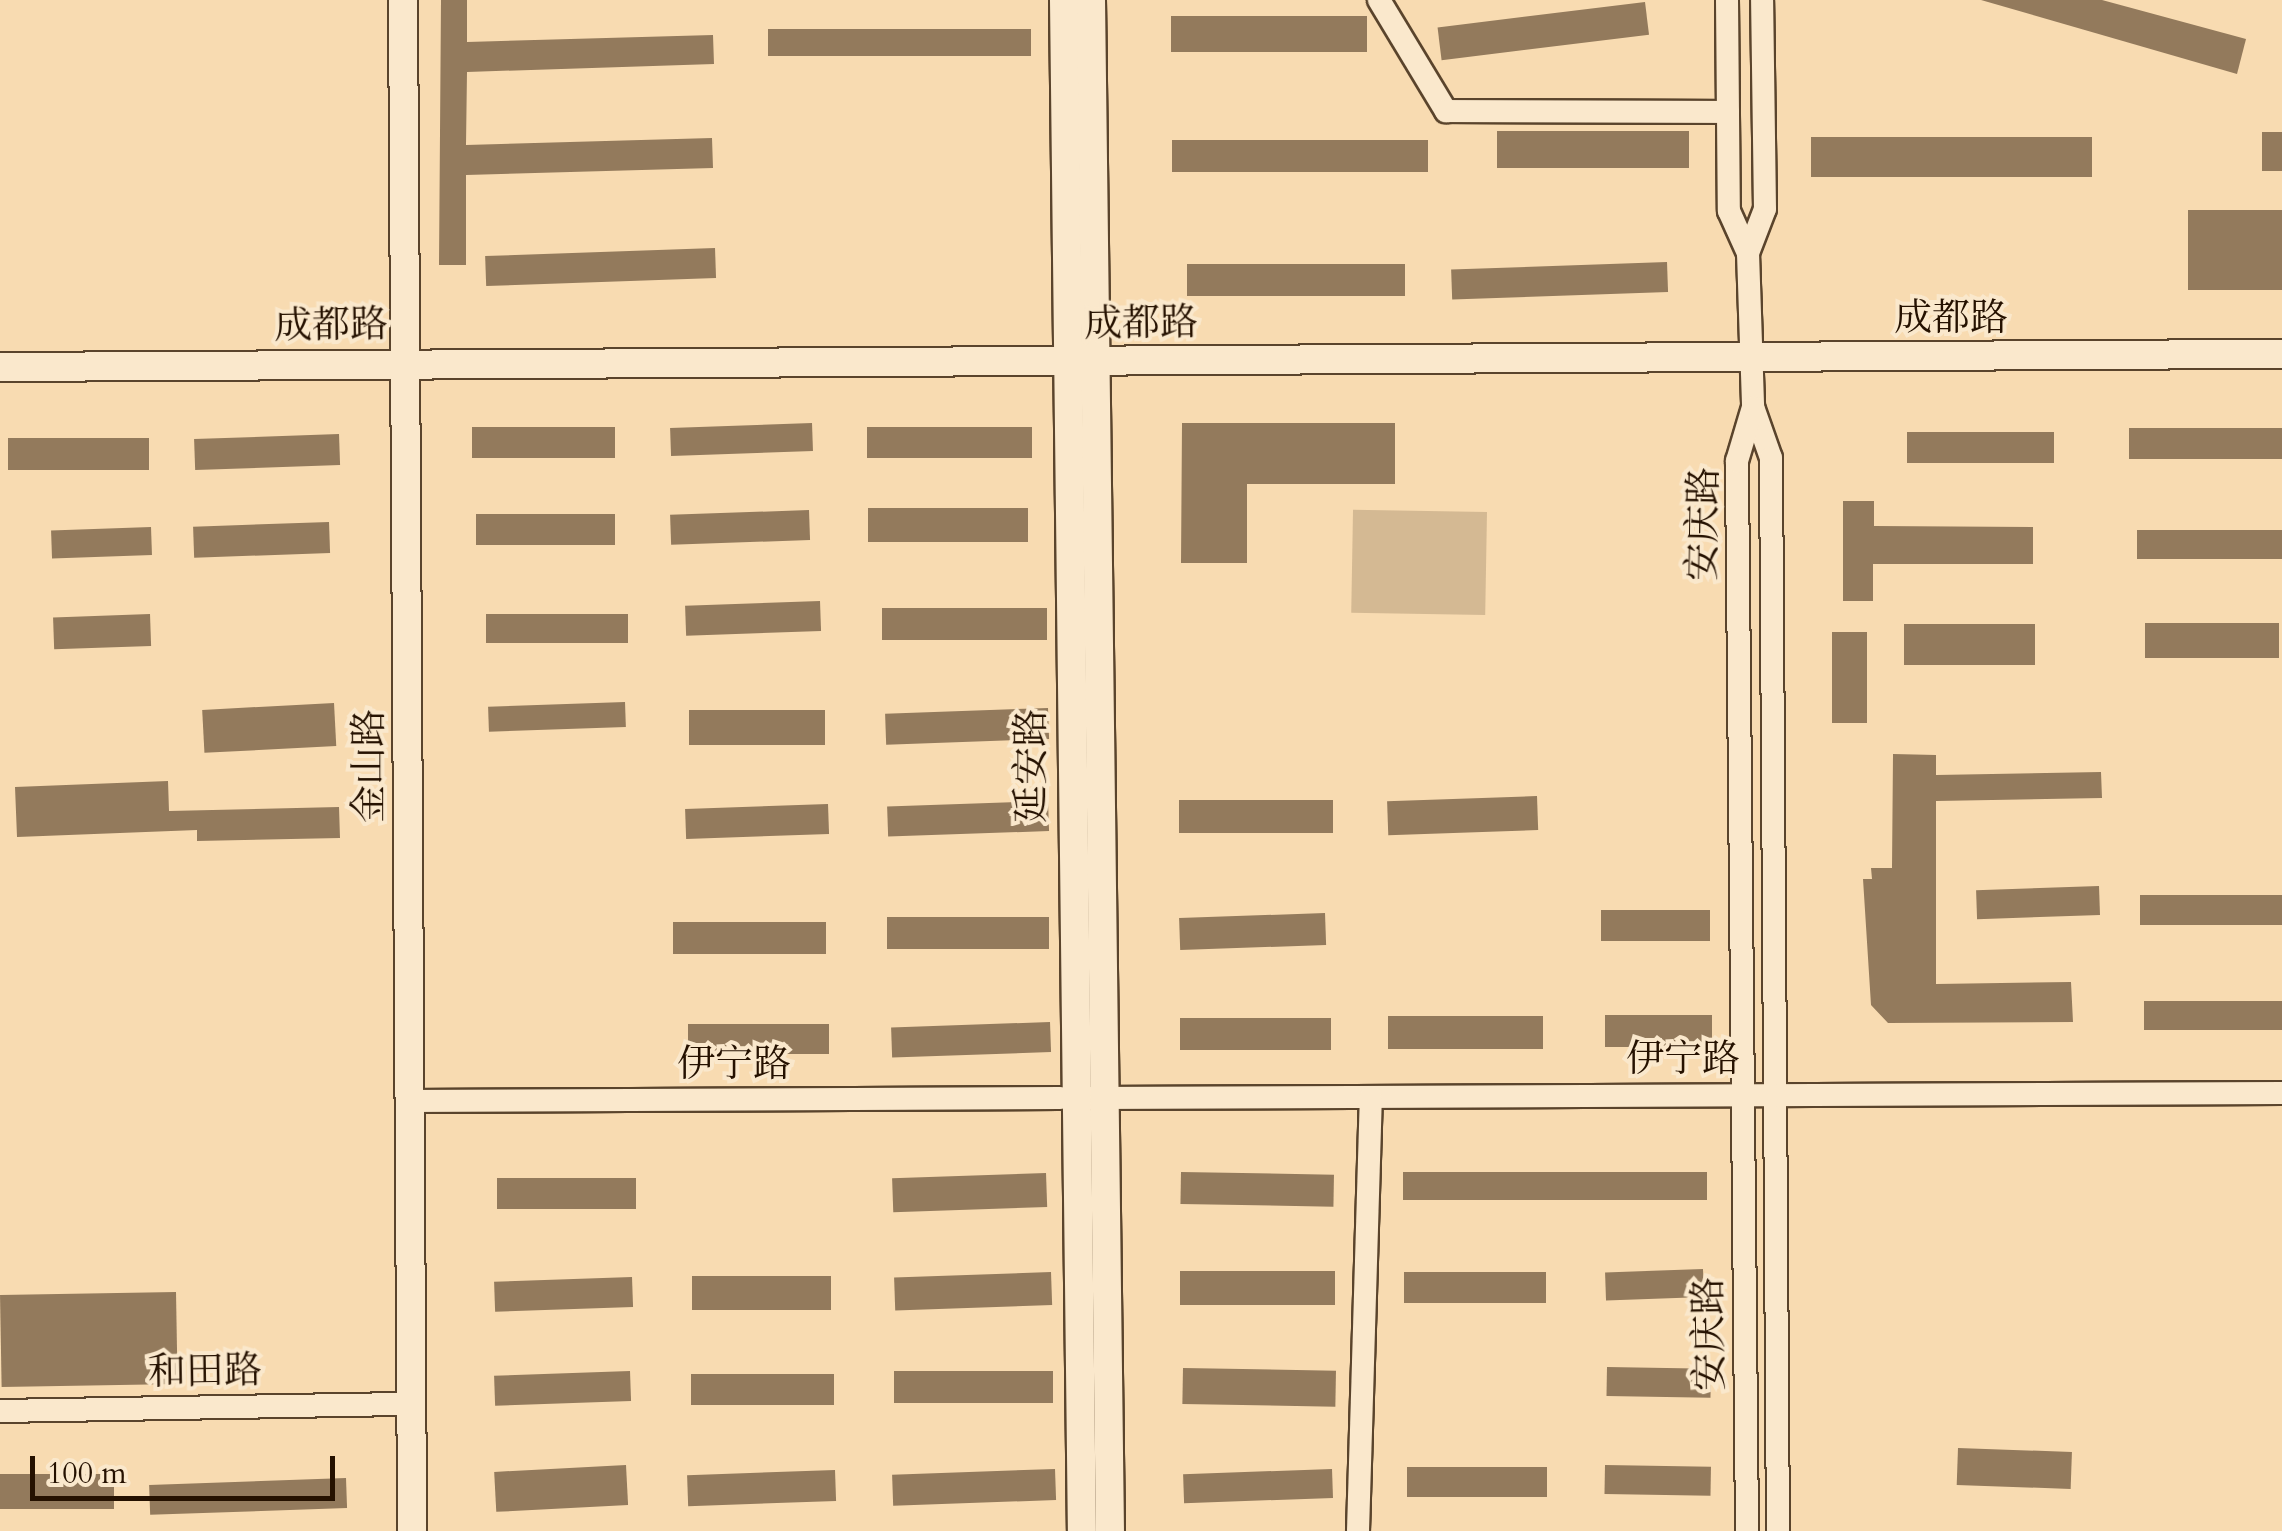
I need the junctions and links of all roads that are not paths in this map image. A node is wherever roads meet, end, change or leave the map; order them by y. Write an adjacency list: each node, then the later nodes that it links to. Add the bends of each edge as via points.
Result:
1 (403, 0): 11 (street, 金山路)
2 (1064, 0): 12 (street, 延安路)
3 (1092, 0): 12 (street, 延安路)
4 (1379, 0): 7 (street, via 1446,111)
5 (1727, 0): 7 (street)
6 (1762, 0): 8 (street, via 1765,209)
7 (1728, 112): 8 (street, via 1729,211)
8 (1748, 254): 10 (street)
9 (2282, 354): 10 (street, 成都路)
10 (1752, 357): 12 (street, 成都路); 14 (street)
11 (406, 362): 12 (street, 成都路); 13 (street, 成都路); 21 (street, 金山路)
12 (1080, 362): 20 (street, 延安路); 25 (street, 延安路)
13 (0, 367)
14 (1753, 406): 16 (street, 安庆路, via 1737,461); 17 (street, 安庆路, via 1771,458)
15 (2282, 1093): 17 (street, 伊宁路)
16 (1742, 1095): 17 (street, 伊宁路); 18 (street, 伊宁路); 28 (street, 安庆路)
17 (1777, 1095): 29 (street, 安庆路)
18 (1372, 1097): 20 (street, 伊宁路); 27 (street)
19 (1060, 1098): 21 (street, 伊宁路)
20 (1092, 1098): 26 (street, 延安路)
21 (408, 1102): 22 (street, 金山路)
22 (412, 1404): 23 (street, 和田路); 24 (street, 金山路)
23 (0, 1411)
24 (412, 1531)
25 (1082, 1531)
26 (1110, 1531)
27 (1358, 1531)
28 (1747, 1531)
29 (1778, 1531)

